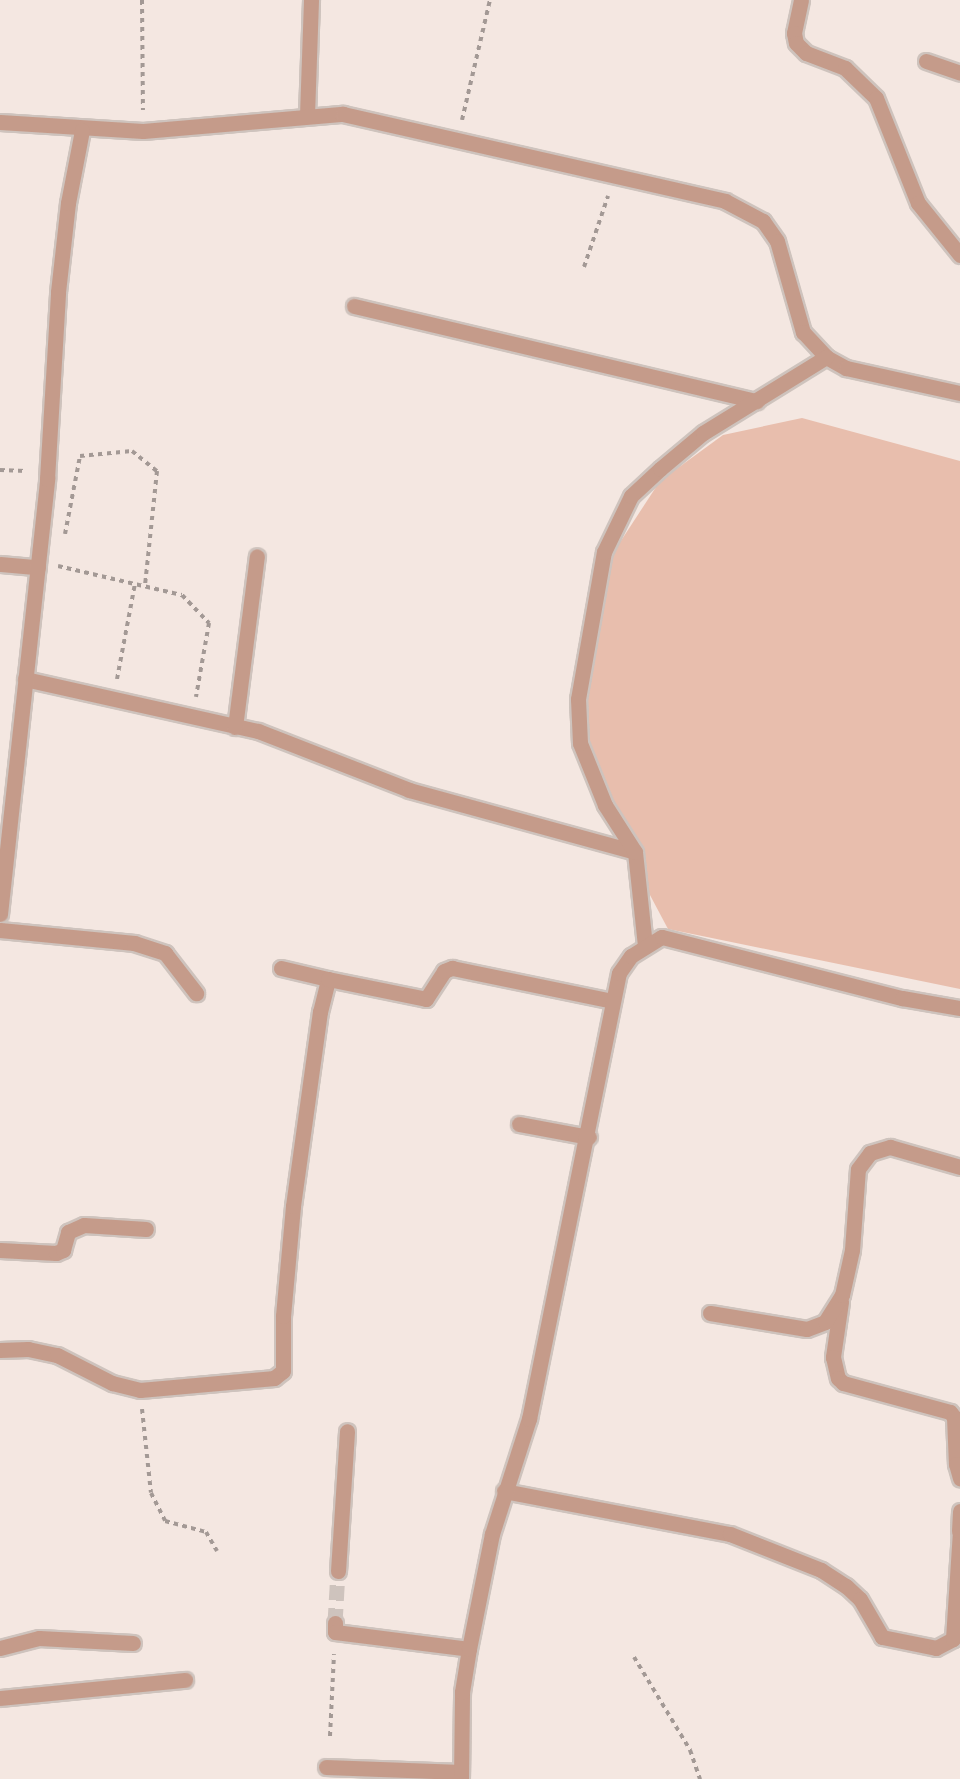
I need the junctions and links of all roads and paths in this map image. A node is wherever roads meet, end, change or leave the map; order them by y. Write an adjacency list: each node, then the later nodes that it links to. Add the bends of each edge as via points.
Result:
1 (142, 0): 10 (path)
2 (311, 0): 7 (street)
3 (490, 0): 11 (path)
4 (801, 0): 13 (street, via 794,33 796,43 806,53 844,68 876,98 918,203)
5 (926, 61): 6 (street)
6 (960, 73)
7 (307, 116): 10 (street); 11 (street, via 343,114)
8 (0, 122): 9 (street)
9 (82, 130): 10 (street); 24 (street, via 68,203 58,292)
10 (143, 131)
11 (458, 138): 12 (street)
12 (615, 175): 14 (path); 16 (street, via 724,201 763,221 785,263 803,332)
13 (960, 255)
14 (585, 267)
15 (354, 306): 18 (street)
16 (826, 357): 17 (street, via 846,368); 18 (street)
17 (960, 393)
18 (757, 401): 31 (street, via 702,433 631,496 604,552 582,665 578,699 580,743 606,806)
19 (63, 544): 26 (path, via 80,456 132,452 157,471)
20 (61, 555): 23 (path)
21 (257, 556): 30 (street)
22 (0, 564): 24 (street)
23 (59, 566): 24 (path); 25 (path)
24 (38, 567): 27 (street)
25 (135, 584): 26 (path); 28 (path)
26 (145, 586): 29 (path, via 182,595 209,623)
27 (25, 679): 28 (street); 32 (street)
28 (114, 700): 29 (street)
29 (193, 718): 30 (street)
30 (235, 727): 31 (street, via 258,731 409,790)
31 (635, 852): 35 (street)
32 (2, 870): 33 (street)
33 (0, 914)
34 (0, 930): 38 (street, via 134,943 165,953)
35 (645, 946): 39 (street, via 631,956 619,973); 40 (street, via 662,937 902,998)
36 (281, 968): 37 (street)
37 (328, 979): 39 (street, via 426,999 444,971 452,968); 49 (street, via 292,1206 283,1371 274,1378)
38 (196, 993)
39 (613, 1001): 42 (street)
40 (960, 1008)
41 (519, 1124): 42 (street)
42 (589, 1137): 52 (street, via 529,1419)
43 (960, 1167): 46 (street, via 890,1147 870,1153 858,1169 852,1250)
44 (146, 1229): 45 (street, via 84,1225 68,1232 63,1250 56,1254)
45 (0, 1250)
46 (842, 1295): 47 (street, via 825,1322 807,1329); 51 (street, via 832,1358 838,1378 843,1383 950,1412 954,1417)
47 (710, 1313)
48 (0, 1350): 49 (street, via 28,1349 57,1355 112,1383)
49 (140, 1390): 55 (path, via 151,1493 165,1521 207,1532)
50 (347, 1431): 56 (street)
51 (960, 1478)
52 (504, 1491): 58 (street, via 730,1534 821,1570 846,1586 860,1599 882,1637 942,1648); 61 (street)
53 (960, 1511): 54 (street)
54 (959, 1531): 58 (street)
55 (217, 1551)
56 (338, 1571)
57 (335, 1628): 61 (street); 65 (path)
58 (957, 1634)
59 (133, 1642): 60 (street, via 39,1638)
60 (0, 1648)
61 (469, 1649): 67 (street, via 462,1692)
62 (634, 1657): 68 (path, via 690,1750)
63 (185, 1680): 64 (street, via 111,1684)
64 (0, 1698)
65 (330, 1736)
66 (326, 1767): 67 (street)
67 (461, 1775)
68 (700, 1779)

